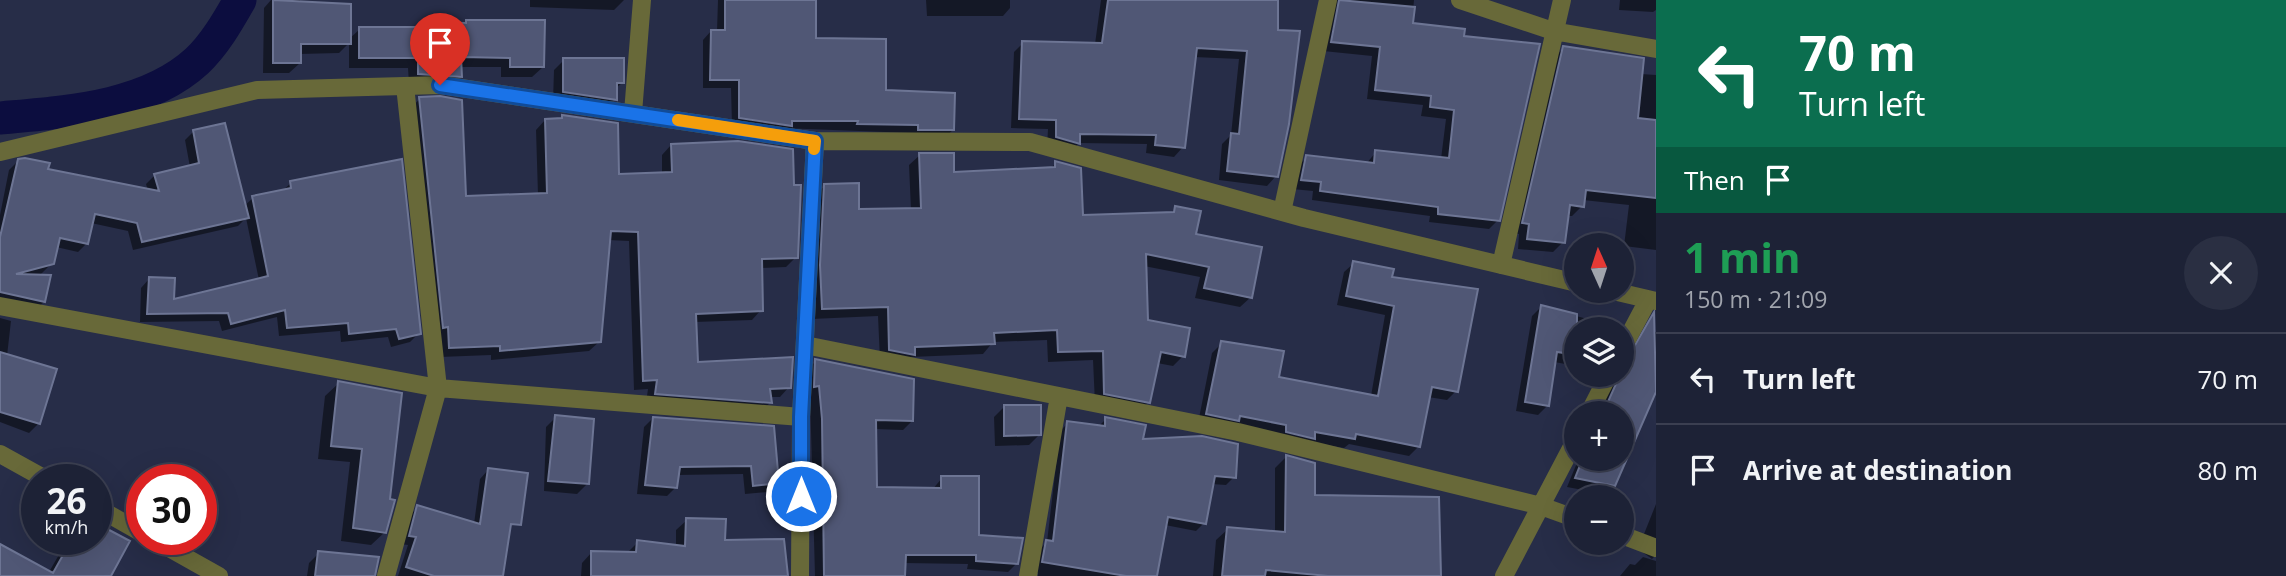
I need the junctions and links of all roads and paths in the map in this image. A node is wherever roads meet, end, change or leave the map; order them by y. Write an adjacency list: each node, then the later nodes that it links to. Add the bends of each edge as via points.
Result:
1 (642, 0): 8 (street)
2 (1328, 0): 11 (street)
3 (1460, 0): 5 (street)
4 (1562, 0): 5 (street)
5 (1552, 31): 6 (street); 12 (street)
6 (1656, 49)
7 (405, 86): 8 (street, via 440,85); 10 (street, via 257,90); 19 (street)
8 (633, 113): 9 (street)
9 (815, 141): 11 (street, via 1030,142); 18 (street)
10 (0, 152)
11 (1282, 212): 12 (street)
12 (1501, 265): 13 (street)
13 (1564, 280)
14 (1634, 296): 15 (street)
15 (1652, 301): 17 (street)
16 (0, 306): 19 (street)
17 (1634, 330)
18 (805, 345): 20 (street); 21 (street)
19 (438, 388): 21 (street); 30 (street)
20 (1059, 396): 25 (street, via 1238,432); 33 (street)
21 (801, 417): 32 (street)
22 (0, 453): 24 (street)
23 (1564, 462): 25 (street)
24 (21, 465)
25 (1541, 506): 26 (street); 34 (street)
26 (1564, 514)
27 (1634, 540): 28 (street)
28 (1656, 548)
29 (182, 555): 31 (street)
30 (390, 574)
31 (219, 576)
32 (800, 576)
33 (1028, 576)
34 (1504, 576)

